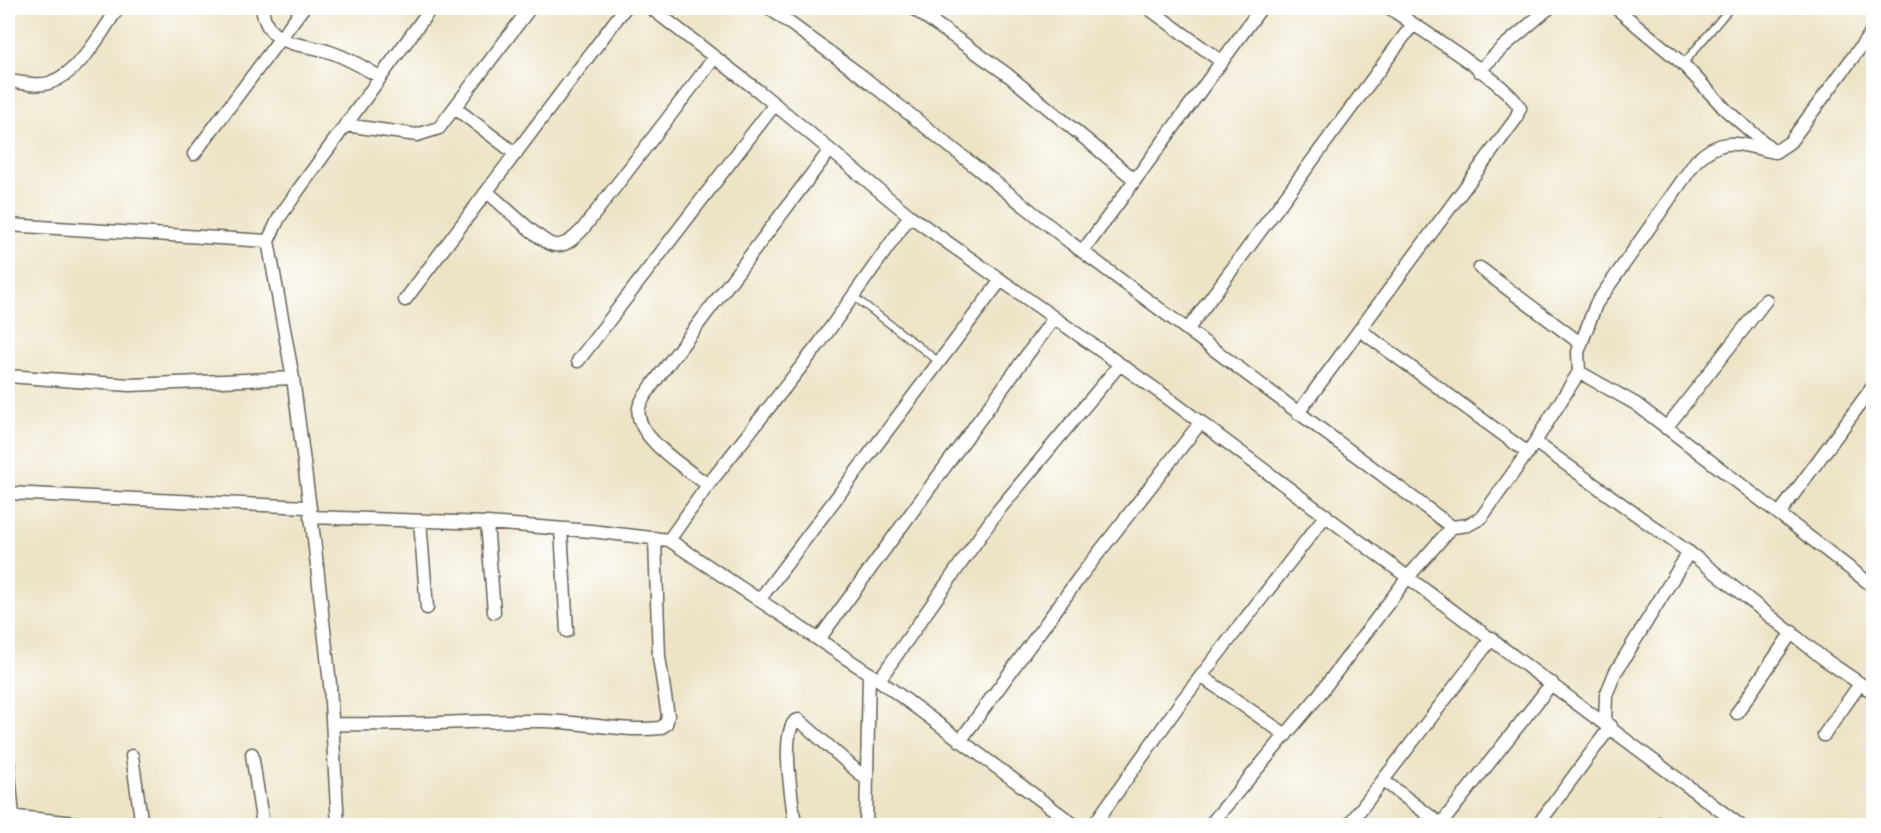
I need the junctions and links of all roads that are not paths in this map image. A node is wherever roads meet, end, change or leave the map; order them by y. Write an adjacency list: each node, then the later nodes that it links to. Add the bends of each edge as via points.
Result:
1 (118, 8): 24 (street, via 92,47 61,77 48,84)
2 (262, 8): 18 (street, via 264,19)
3 (303, 8): 18 (street)
4 (431, 8): 23 (street)
5 (530, 8): 26 (street)
6 (625, 8): 30 (street)
7 (651, 8): 19 (street)
8 (769, 8): 37 (street, via 858,73)
9 (913, 8): 32 (street, via 1008,75)
10 (1148, 8): 20 (street)
11 (1261, 8): 20 (street)
12 (1390, 8): 16 (street)
13 (1550, 8): 22 (street)
14 (1616, 8): 21 (street)
15 (1730, 8): 21 (lane)
16 (1413, 24): 22 (street); 44 (street)
17 (1874, 29): 29 (street, via 1804,126)
18 (279, 38): 23 (street, via 302,48 325,50 350,59); 31 (street)
19 (715, 57): 25 (street); 33 (street, via 582,230 567,243 554,245 543,239)
20 (1222, 62): 32 (street)
21 (1683, 64): 29 (street, via 1727,111)
22 (1479, 71): 45 (street, via 1514,98 1520,108 1515,120)
23 (380, 77): 27 (street)
24 (8, 81)
25 (775, 104): 28 (street); 47 (street)
26 (455, 108): 27 (street, via 439,129 417,135); 30 (street)
27 (345, 125): 36 (street, via 279,218)
28 (830, 150): 34 (street); 59 (street, via 653,384 639,408 641,426 653,441)
29 (1774, 152): 46 (street, via 1726,142 1711,147 1696,160 1596,304)
30 (516, 153): 33 (street)
31 (194, 154)
32 (1135, 180): 37 (street)
33 (487, 192): 41 (street)
34 (910, 216): 39 (street); 40 (street)
35 (8, 225): 36 (street)
36 (268, 241): 52 (street)
37 (1083, 251): 44 (street)
38 (1480, 268): 46 (street)
39 (1001, 280): 43 (street); 48 (street)
40 (853, 296): 48 (lane); 59 (street)
41 (405, 300)
42 (1766, 300): 56 (street)
43 (1054, 318): 49 (street); 79 (street)
44 (1188, 329): 54 (street)
45 (1360, 330): 54 (street); 58 (street)
46 (1580, 344): 50 (street)
47 (578, 361)
48 (938, 361): 73 (street)
49 (1120, 364): 55 (street); 81 (street, via 997,512)
50 (1579, 372): 56 (street, via 1636,404); 57 (street)
51 (8, 375): 52 (street, via 130,385)
52 (293, 378): 61 (street)
53 (1874, 386): 62 (street)
54 (1298, 413): 66 (street)
55 (1201, 422): 63 (street); 90 (street, via 1079,578)
56 (1666, 428): 62 (street)
57 (1535, 442): 58 (street); 70 (street)
58 (1528, 453): 66 (street, via 1481,518)
59 (708, 486): 69 (street)
60 (8, 493): 61 (street)
61 (309, 512): 64 (street); 86 (street)
62 (1779, 514): 72 (street)
63 (1326, 515): 71 (street); 80 (street)
64 (420, 521): 65 (street); 74 (street)
65 (487, 524): 67 (street); 75 (street)
66 (1452, 527): 71 (street)
67 (561, 529): 68 (street); 76 (street)
68 (655, 538): 69 (street); 86 (street, via 657,638 669,716 660,728 482,720 393,726)
69 (669, 540): 73 (street)
70 (1689, 552): 77 (street); 87 (street, via 1615,673 1606,695)
71 (1408, 577): 78 (street); 88 (street)
72 (1874, 587)
73 (760, 599): 79 (street)
74 (428, 608)
75 (494, 612)
76 (567, 631)
77 (1792, 632): 83 (street); 85 (street)
78 (1492, 638): 82 (street); 95 (street)
79 (819, 639): 81 (street)
80 (1201, 676): 88 (street); 104 (street)
81 (874, 677): 90 (street); 94 (street)
82 (1552, 683): 87 (street); 107 (street)
83 (1860, 684): 84 (street); 89 (street)
84 (1874, 693)
85 (1737, 713)
86 (333, 724): 100 (street)
87 (1608, 724): 108 (street); 109 (street)
88 (1286, 735): 105 (street)
89 (1824, 735)
90 (960, 741): 103 (street)
91 (252, 754): 99 (street)
92 (132, 756): 98 (street)
93 (8, 763): 96 (street)
94 (867, 780): 101 (street, via 799,720 795,721 789,733 789,772); 102 (street)
95 (1384, 781): 106 (street); 107 (street)
96 (10, 816): 97 (street)
97 (104, 825)
98 (142, 825)
99 (263, 825)
100 (339, 825)
101 (795, 825)
102 (866, 825)
103 (1076, 825)
104 (1093, 825)
105 (1209, 825)
106 (1348, 825)
107 (1442, 825)
108 (1536, 825)
109 (1741, 825)

